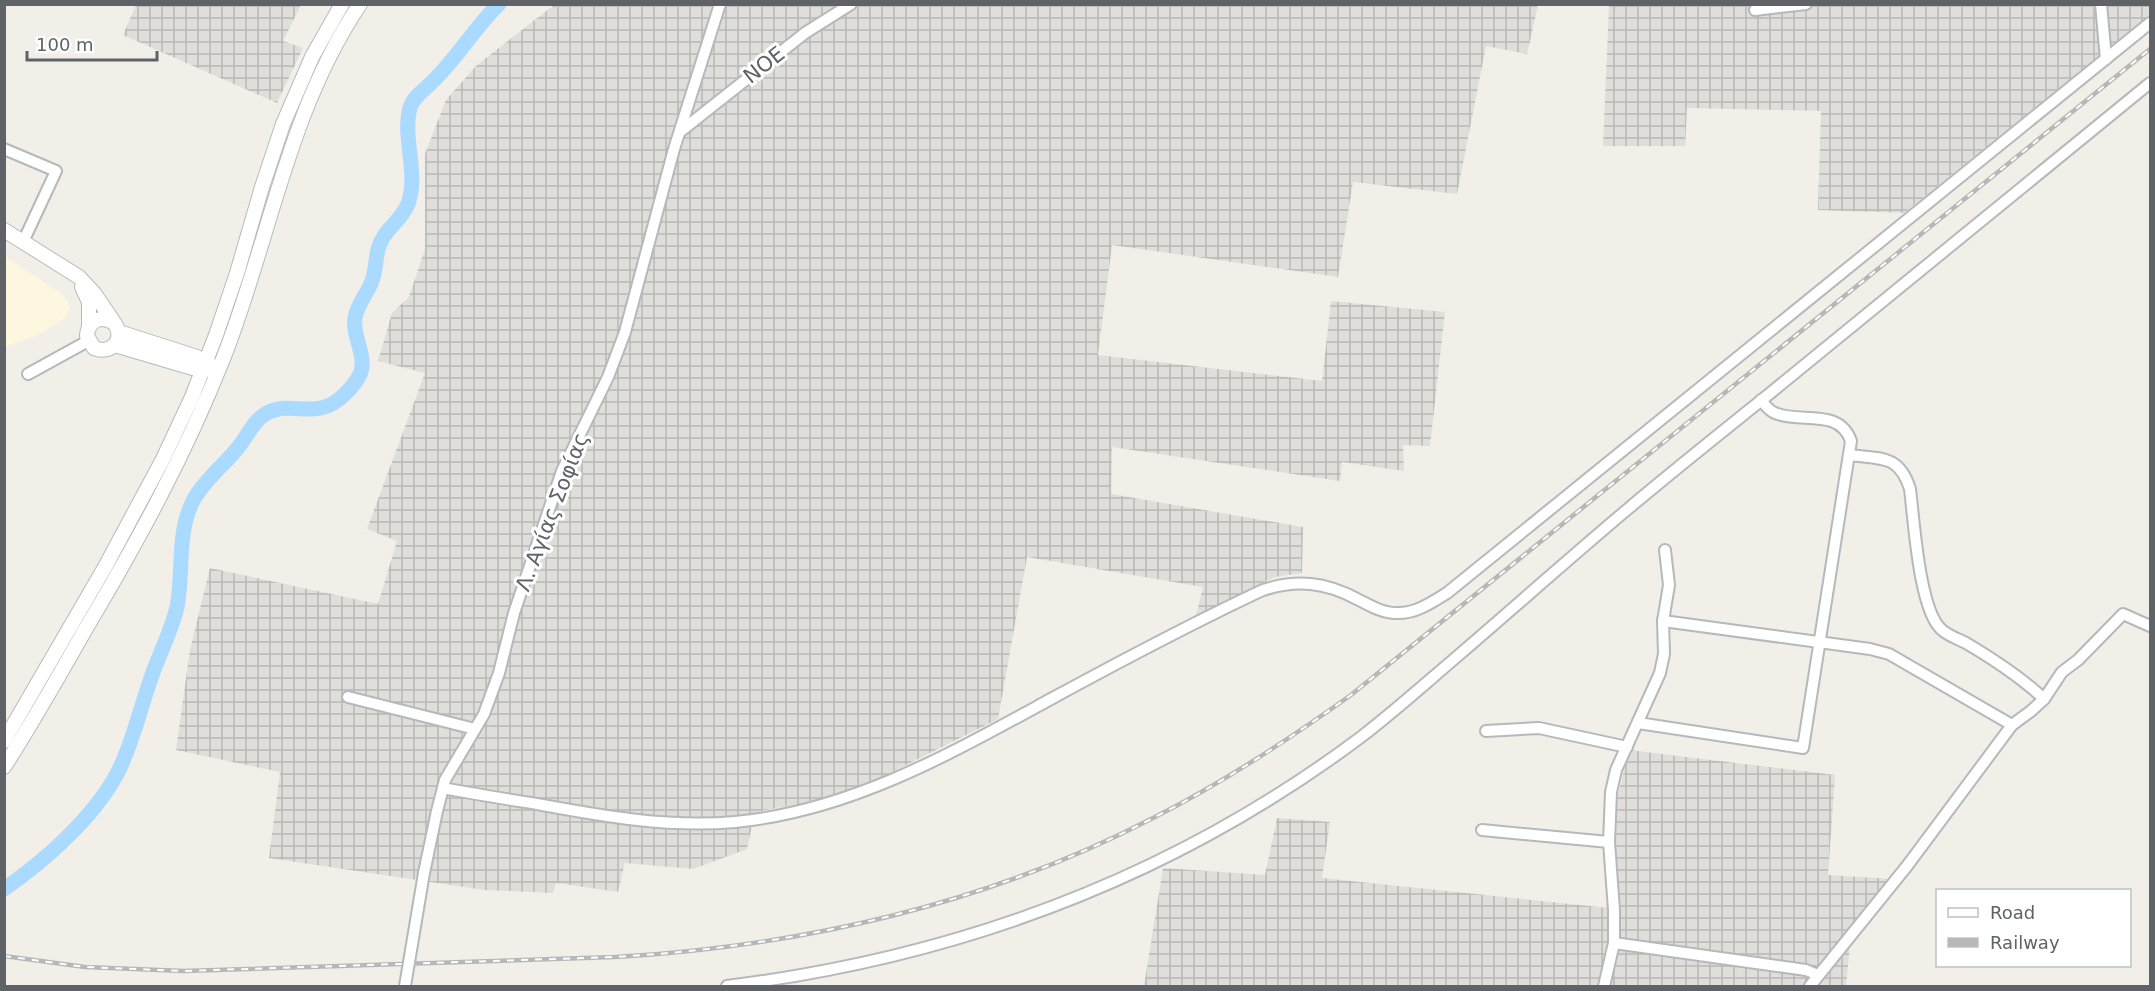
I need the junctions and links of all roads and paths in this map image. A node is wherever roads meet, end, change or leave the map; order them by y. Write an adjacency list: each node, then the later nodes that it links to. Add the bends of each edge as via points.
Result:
1 (342, 4): 18 (street, via 312,57 284,124)
2 (360, 4): 21 (street, via 299,123)
3 (720, 4): 11 (street, Λ. Αγίας Σοφίας)
4 (851, 4): 11 (street, NOE, via 805,33)
5 (1806, 4): 7 (street)
6 (2101, 4): 9 (street)
7 (1755, 10)
8 (2151, 23): 9 (street)
9 (2106, 59): 41 (street, via 1427,606 1385,612 1314,583 1278,585 910,772 849,797 766,817 726,822 640,821)
10 (2151, 83): 26 (street)
11 (681, 131): 36 (street, Λ. Αγίας Σοφίας, via 625,332 608,377 562,471 514,613 499,673)
12 (4, 148): 14 (street, via 56,171)
13 (4, 230): 14 (street)
14 (23, 242): 15 (street)
15 (69, 272): 16 (street, via 86,295); 17 (street, via 86,284)
16 (89, 326): 17 (street, via 106,319); 19 (street)
17 (116, 334): 19 (street, via 108,350 98,350); 20 (street)
18 (216, 335): 20 (street); 22 (street)
19 (88, 341): 23 (street)
20 (177, 357): 22 (street, via 193,368); 25 (street)
21 (223, 359): 22 (street); 24 (street)
22 (204, 365): 24 (street); 25 (street)
23 (28, 375)
24 (214, 382): 38 (street, via 156,507)
25 (192, 397): 38 (street, via 143,500)
26 (1761, 400): 27 (street, via 1772,413 1836,422 1847,430 1851,441); 47 (street, via 1378,723 1235,821 1126,877 999,926 854,966)
27 (1849, 455): 31 (street); 33 (street, via 1889,461 1905,474 1925,593 1936,624 2032,686)
28 (1665, 550): 29 (street, via 1669,585)
29 (1663, 621): 31 (street); 34 (street, via 1660,673)
30 (2151, 626): 33 (street, via 2123,614 2062,672)
31 (1818, 641): 34 (street, via 1803,748); 35 (street, via 1889,654)
32 (348, 697): 36 (street)
33 (2044, 699): 35 (street)
34 (1638, 723): 39 (street)
35 (2012, 725): 45 (street, via 1907,866)
36 (475, 729): 41 (street, Λ. Αγίας Σοφίας)
37 (1486, 730): 39 (street, via 1539,728)
38 (11, 739): 40 (street)
39 (1627, 747): 43 (street, via 1611,792)
40 (4, 767)
41 (443, 788): 46 (street, Λ. Αγίας Σοφίας, bridge)
42 (1482, 830): 43 (street)
43 (1609, 842): 44 (street)
44 (1614, 943): 45 (street, via 1806,970); 48 (street)
45 (1818, 975): 49 (street)
46 (405, 987)
47 (727, 987)
48 (1604, 987)
49 (1810, 987)

